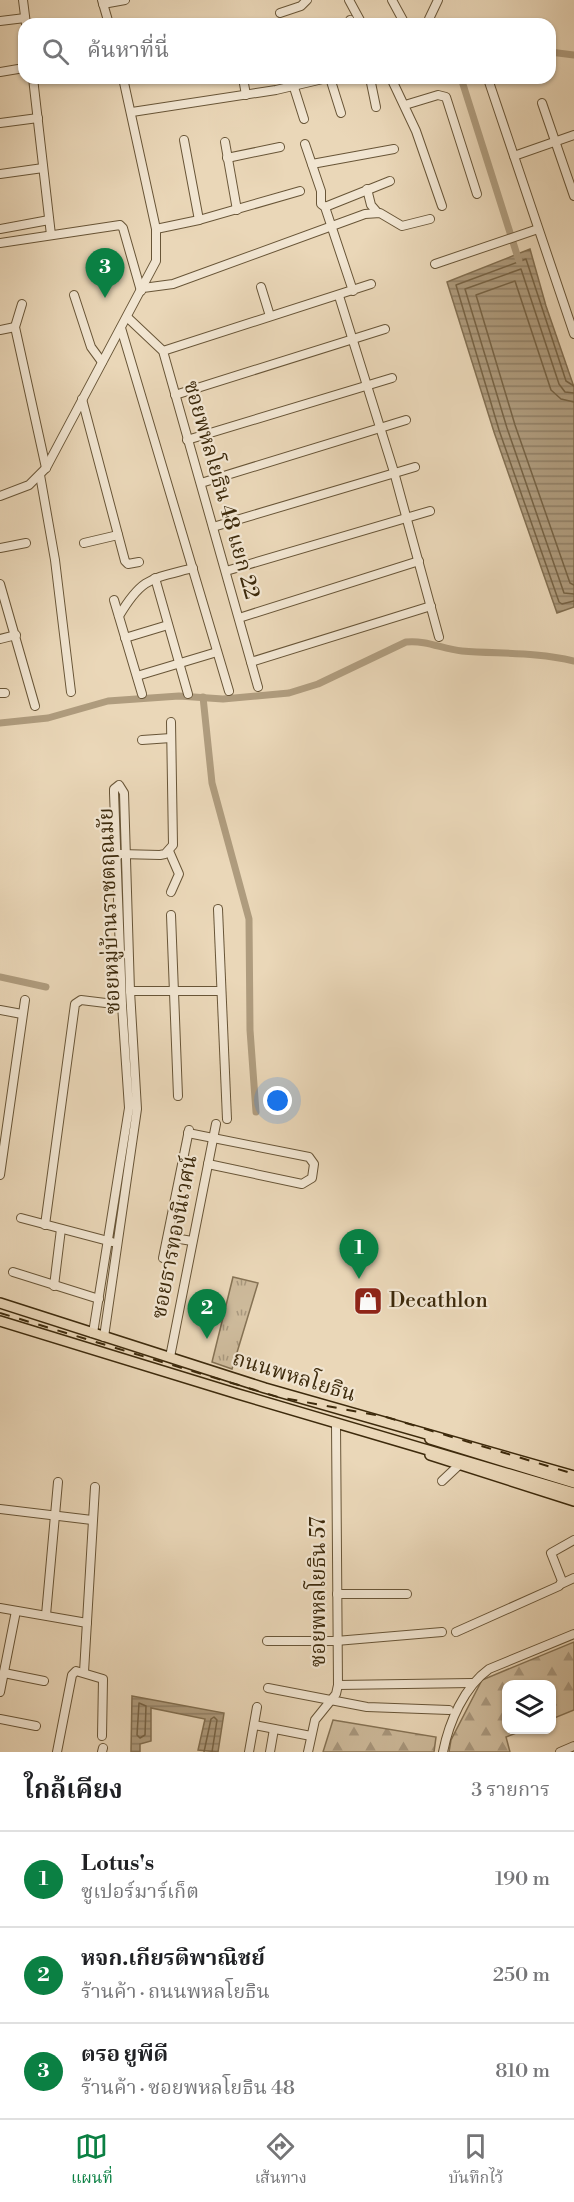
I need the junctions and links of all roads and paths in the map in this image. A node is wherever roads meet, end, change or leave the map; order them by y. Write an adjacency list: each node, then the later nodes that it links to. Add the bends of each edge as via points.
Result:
1 (23, 0): 9 (street)
2 (124, 0): 7 (street)
3 (307, 0): 8 (street)
4 (349, 0): 11 (street)
5 (392, 0): 12 (street)
6 (438, 0): 13 (street)
7 (102, 2): 10 (street)
8 (280, 13)
9 (25, 18)
10 (107, 18)
11 (360, 18)
12 (402, 18)
13 (429, 18)
14 (0, 21): 15 (street)
15 (18, 21)
16 (18, 69): 17 (street)
17 (0, 72)
18 (34, 84): 33 (street)
19 (125, 84): 31 (street)
20 (244, 84): 27 (street)
21 (285, 84): 27 (street)
22 (293, 84): 34 (street)
23 (330, 84): 32 (street)
24 (371, 84): 30 (street)
25 (394, 84): 29 (street)
26 (490, 84): 43 (street)
27 (246, 95): 31 (street)
28 (542, 103): 39 (street)
29 (405, 105): 51 (street, via 438,95 446,97); 53 (street)
30 (376, 107)
31 (132, 112): 62 (street)
32 (340, 114)
33 (38, 118): 35 (street); 46 (street)
34 (304, 119)
35 (0, 123)
36 (574, 135): 39 (street)
37 (184, 140): 59 (street)
38 (225, 142): 44 (street)
39 (555, 142): 43 (street); 52 (street)
40 (305, 144): 45 (street)
41 (280, 147): 44 (street)
42 (394, 149): 45 (street)
43 (514, 156): 63 (street)
44 (227, 158): 55 (street)
45 (312, 164): 54 (street)
46 (43, 168): 47 (street); 58 (street)
47 (0, 174)
48 (390, 181): 49 (street)
49 (367, 189): 54 (street); 56 (street)
50 (300, 190): 55 (street)
51 (477, 194)
52 (574, 196)
53 (442, 206)
54 (325, 207): 60 (street)
55 (237, 210): 59 (street)
56 (377, 212): 57 (street, via 402,226); 60 (street)
57 (430, 219)
58 (49, 220): 61 (street); 64 (street)
59 (199, 220): 62 (street)
60 (332, 226): 69 (street, via 173,284); 70 (street)
61 (0, 229)
62 (156, 229): 69 (street, via 158,255)
63 (538, 229): 66 (street); 80 (street)
64 (51, 235): 65 (street); 69 (street, via 122,226)
65 (0, 243)
66 (435, 264)
67 (371, 284): 70 (street)
68 (261, 287): 74 (street)
69 (142, 290): 75 (street)
70 (353, 291): 72 (street)
71 (74, 295): 83 (street, via 91,347)
72 (339, 296): 74 (street); 81 (street)
73 (22, 304): 76 (street)
74 (270, 316): 82 (street)
75 (127, 317): 77 (street); 82 (street)
76 (15, 327): 79 (street); 92 (street)
77 (121, 328): 83 (street); 106 (street)
78 (385, 329): 81 (street)
79 (0, 330)
80 (574, 334)
81 (354, 340): 85 (street); 86 (street)
82 (163, 351): 86 (street, ซอยพหลโยธิน 48 แยก 22)
83 (102, 362): 87 (street)
84 (392, 378): 85 (street)
85 (368, 385): 89 (street); 90 (street)
86 (175, 395): 90 (street, ซอยพหลโยธิน 48 แยก 22)
87 (82, 399): 92 (street); 100 (street)
88 (406, 420): 89 (street)
89 (380, 428): 93 (street); 95 (street)
90 (187, 440): 95 (street, ซอยพหลโยธิน 48 แยก 22)
91 (415, 466): 93 (street)
92 (46, 468): 94 (street)
93 (394, 472): 98 (street); 99 (street)
94 (40, 476): 96 (street, via 22,489); 125 (street)
95 (201, 483): 99 (street, ซอยพหลโยธิน 48 แยก 22)
96 (0, 496)
97 (430, 511): 98 (street)
98 (407, 518): 104 (street); 107 (street)
99 (213, 527): 107 (street, ซอยพหลโยธิน 48 แยก 22)
100 (118, 535): 102 (street); 105 (street, via 126,564)
101 (26, 543): 103 (street)
102 (84, 543)
103 (0, 548)
104 (419, 561): 111 (street); 113 (street)
105 (139, 562)
106 (193, 568): 108 (street); 119 (street)
107 (226, 571): 113 (street, ซอยพหลโยธิน 48 แยก 22)
108 (155, 578): 112 (street, via 138,587); 114 (street)
109 (0, 584): 115 (street)
110 (114, 600): 112 (street)
111 (431, 606): 116 (street); 120 (street)
112 (119, 616): 117 (street)
113 (239, 618): 120 (street, ซอยพหลโยธิน 48 แยก 22)
114 (168, 625): 117 (street); 121 (street)
115 (16, 635): 118 (street); 128 (street)
116 (439, 637)
117 (125, 638): 122 (street)
118 (0, 639)
119 (217, 652): 121 (street); 124 (street)
120 (251, 662): 123 (street, ซอยพหลโยธิน 48 แยก 22)
121 (179, 663): 122 (street); 127 (street)
122 (137, 676): 126 (street)
123 (258, 687)
124 (229, 691)
125 (71, 692)
126 (142, 694)
127 (188, 694)
128 (35, 706)
129 (171, 722): 130 (street)
130 (171, 738): 131 (street); 132 (street)
131 (142, 740)
132 (170, 851): 134 (street, via 160,855); 135 (street, via 179,874)
133 (115, 854): 134 (street); 134 (street, ซอยหมู่บ้านราชตฤณมัย, via 114,789 119,785 124,793); 138 (street, ซอยหมู่บ้านราชตฤณมัย)
134 (124, 854): 139 (street, ซอยหมู่บ้านราชตฤณมัย)
135 (171, 892)
136 (218, 909): 141 (street)
137 (171, 915): 140 (street)
138 (118, 921): 139 (street); 144 (street, ซอยหมู่บ้านราชตฤณมัย)
139 (128, 921): 142 (street, ซอยหมู่บ้านราชตฤณมัย)
140 (174, 991): 141 (street); 142 (street); 148 (street)
141 (221, 991): 149 (street)
142 (129, 992): 147 (street, ซอยหมู่บ้านราชตฤณมัย)
143 (25, 1000): 146 (street)
144 (122, 1005): 147 (street, ซอยหมู่บ้านราชตฤณมัย); 156 (street, via 81,1000 75,1004)
145 (0, 1010): 146 (street)
146 (22, 1014): 150 (street)
147 (129, 1051): 160 (street, ซอยหมู่บ้านราชตฤณมัย, via 137,1117)
148 (178, 1096)
149 (227, 1119)
150 (4, 1121): 154 (street)
151 (216, 1124): 152 (street, ซอยธารทองนิเวศน์)
152 (213, 1138): 153 (street, ซอยธารทองนิเวศน์); 153 (street, via 309,1157 314,1164 312,1178 302,1184); 158 (street, via 188,1131)
153 (208, 1164): 159 (street, ซอยธารทองนิเวศน์)
154 (0, 1175)
155 (21, 1218): 156 (street)
156 (45, 1225): 157 (street)
157 (61, 1229): 160 (street); 163 (street)
158 (168, 1237): 159 (street); 161 (street)
159 (192, 1241): 169 (street, ซอยธารทองนิเวศน์)
160 (112, 1242): 164 (street, ซอยหมู่บ้านราชตฤณมัย); 168 (street, ซอยหมู่บ้านราชตฤณมัย)
161 (164, 1258)
162 (13, 1272): 163 (street)
163 (54, 1286): 164 (street)
164 (99, 1299): 167 (street, ซอยหมู่บ้านราชตฤณมัย)
165 (0, 1303): 167 (main road, ถนนพหลโยธิน)
166 (0, 1320): 170 (main road, ถนนพหลโยธิน)
167 (93, 1333): 168 (main road, ถนนพหลโยธิน)
168 (104, 1337): 169 (main road, ถนนพหลโยธิน)
169 (170, 1357): 171 (main road, ถนนพหลโยธิน)
170 (336, 1424): 172 (main road, ถนนพหลโยธิน); 187 (street, ซอยพหลโยธิน 57)
171 (407, 1429): 174 (main road, ถนนพหลโยธิน); 177 (main road, ถนนพหลโยธิน)
172 (402, 1443): 173 (main road, ถนนพหลโยธิน); 179 (main road, ถนนพหลโยธิน)
173 (459, 1465): 175 (street); 180 (main road, ถนนพหลโยธิน)
174 (574, 1476)
175 (442, 1481)
176 (58, 1482): 182 (street)
177 (574, 1483)
178 (94, 1486): 183 (street)
179 (574, 1493)
180 (574, 1501)
181 (0, 1509): 182 (street)
182 (55, 1515): 183 (street); 191 (street)
183 (92, 1520): 192 (street)
184 (574, 1540): 186 (street, via 551,1552)
185 (574, 1578): 186 (street)
186 (561, 1584): 194 (street)
187 (337, 1594): 188 (street); 197 (street, ซอยพหลโยธิน 57)
188 (407, 1594)
189 (0, 1608): 190 (street)
190 (16, 1611): 191 (street); 199 (street)
191 (46, 1616): 192 (street)
192 (87, 1623): 198 (street)
193 (442, 1632): 197 (street)
194 (456, 1632)
195 (574, 1634): 201 (street, via 489,1669)
196 (267, 1641): 197 (street)
197 (336, 1641): 202 (street, ซอยพหลโยธิน 57)
198 (84, 1672): 212 (street, via 103,1679); 215 (street, via 72,1675)
199 (4, 1673): 200 (street); 204 (street)
200 (44, 1681)
201 (472, 1683): 202 (street); 219 (street, via 451,1725)
202 (338, 1684): 205 (street, ซอยพหลโยธิน 57)
203 (268, 1688): 205 (street)
204 (0, 1692)
205 (333, 1698): 207 (street, via 367,1707); 213 (street, ซอยพหลโยธิน 57, via 315,1720)
206 (257, 1707): 209 (street)
207 (449, 1710)
208 (0, 1719): 210 (street)
209 (254, 1725): 211 (street); 216 (street)
210 (36, 1726)
211 (274, 1729): 213 (street); 217 (street)
212 (102, 1736)
213 (311, 1736): 218 (street, ซอยพหลโยธิน 57)
214 (574, 1746): 220 (street)
215 (57, 1752)
216 (249, 1752)
217 (270, 1752)
218 (308, 1752)
219 (443, 1752)
220 (560, 1752)

